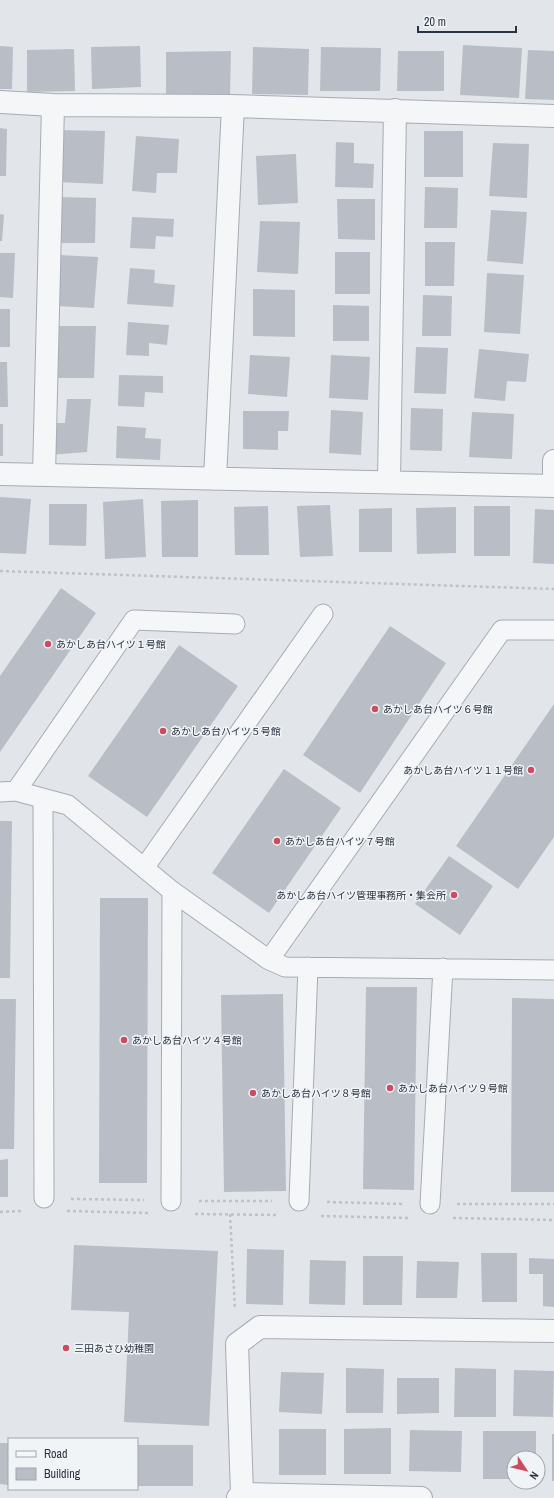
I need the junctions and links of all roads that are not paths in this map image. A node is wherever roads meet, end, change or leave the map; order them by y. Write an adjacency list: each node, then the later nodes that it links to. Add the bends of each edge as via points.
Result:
1 (0, 102): 2 (street)
2 (52, 105): 3 (street); 8 (street)
3 (234, 106): 4 (street); 9 (street)
4 (395, 110): 5 (street); 10 (street)
5 (554, 116)
6 (554, 461): 11 (street)
7 (0, 474): 8 (street)
8 (44, 475): 9 (street)
9 (215, 479): 10 (street)
10 (389, 481): 11 (street)
11 (554, 486)
12 (323, 614): 17 (lane)
13 (235, 624): 15 (lane, via 134,620)
14 (554, 630): 19 (lane, via 502,630)
15 (8, 792): 16 (lane)
16 (43, 799): 17 (lane, via 68,805); 23 (lane)
17 (144, 868): 18 (lane)
18 (172, 891): 19 (lane); 24 (lane)
19 (269, 960): 20 (lane, via 286,967)
20 (308, 967): 21 (lane); 25 (lane)
21 (443, 968): 22 (lane); 26 (lane)
22 (554, 970)
23 (44, 1198)
24 (170, 1201)
25 (299, 1201)
26 (430, 1204)
27 (554, 1332): 28 (street, via 260,1327 237,1344)
28 (240, 1496): 29 (street)
29 (391, 1498): 30 (street)
30 (421, 1498)

